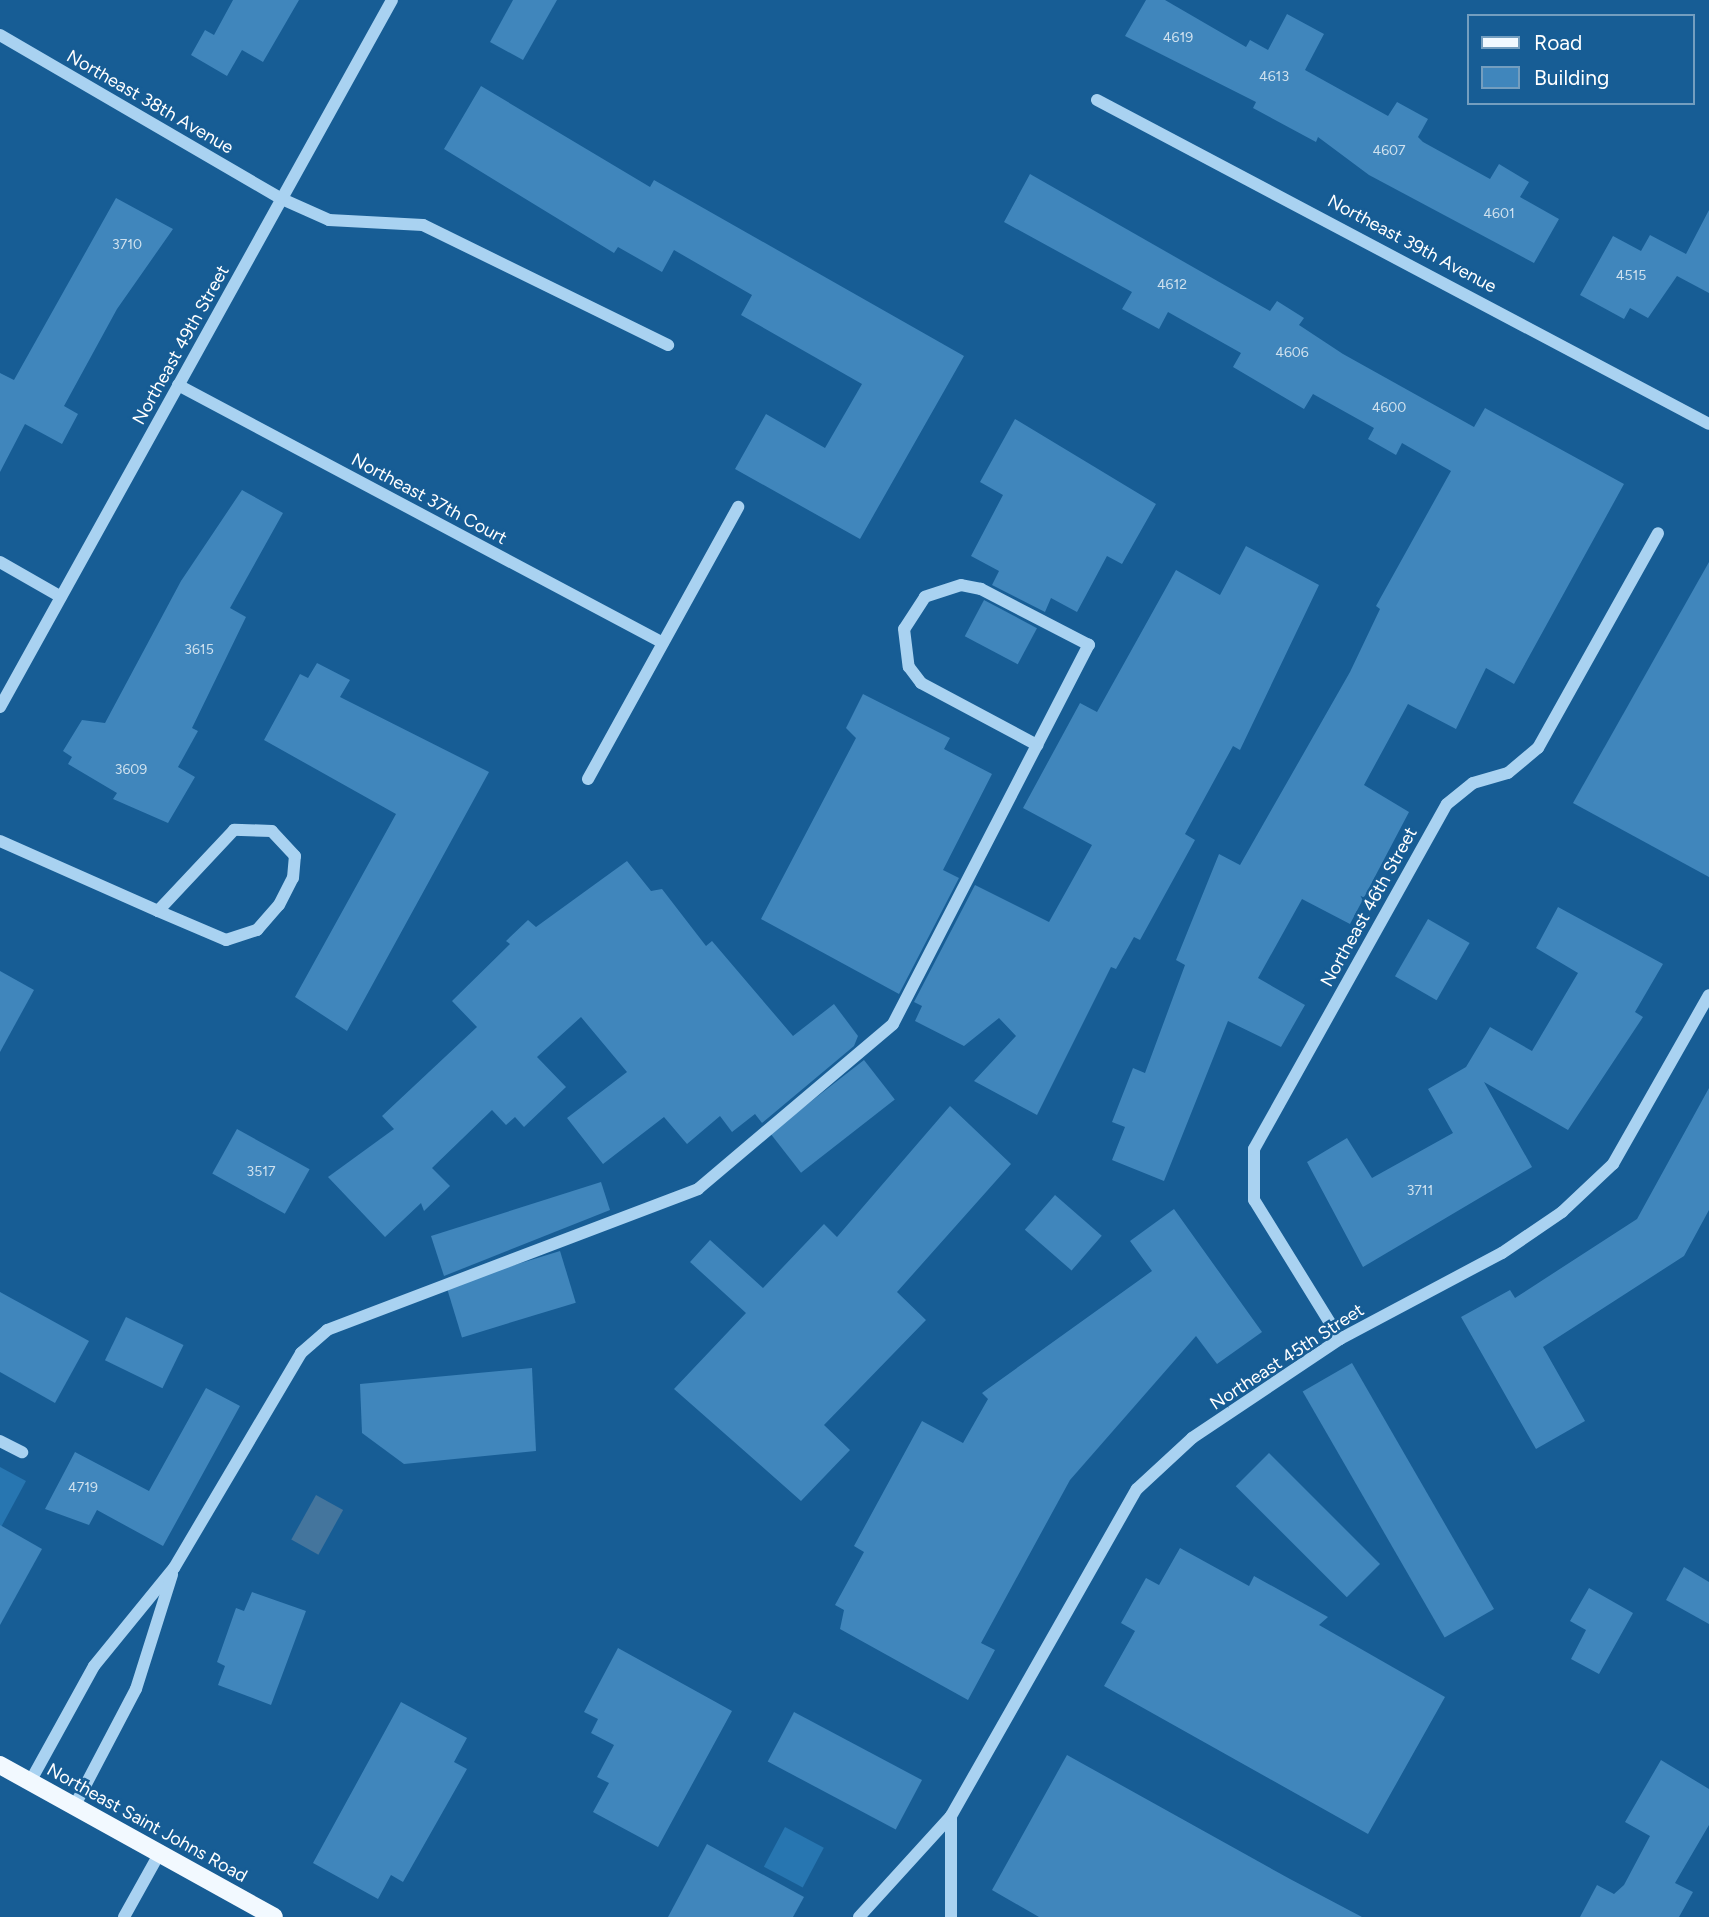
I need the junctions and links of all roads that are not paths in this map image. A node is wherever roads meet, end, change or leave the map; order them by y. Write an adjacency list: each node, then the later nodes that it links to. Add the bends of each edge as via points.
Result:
1 (392, 0): 4 (street, Northeast 49th Street)
2 (0, 35): 4 (street, Northeast 38th Avenue)
3 (1097, 100): 7 (street, Northeast 39th Avenue)
4 (282, 199): 5 (street, Northeast 38th Avenue, via 329,220 423,225); 6 (street, Northeast 49th Street)
5 (668, 345)
6 (178, 386): 11 (street, Northeast 49th Street); 12 (street, Northeast 37th Court)
7 (1709, 424)
8 (738, 507): 12 (street)
9 (1658, 533): 19 (street, Northeast 46th Street, via 1538,748 1508,772 1473,783 1447,804 1254,1149 1254,1200)
10 (0, 562): 11 (street)
11 (61, 597): 13 (street, Northeast 49th Street)
12 (663, 643): 15 (street)
13 (0, 707)
14 (1037, 745): 14 (street, via 1088,645 981,589 961,585 925,597 904,629 909,667 921,683); 22 (street, via 893,1024 698,1189 327,1330 301,1353)
15 (588, 779)
16 (0, 841): 17 (street)
17 (158, 911): 17 (street, via 226,940 257,930 293,878 295,856 272,831 234,830)
18 (1709, 995): 19 (street, Northeast 45th Street, via 1613,1164 1562,1212 1502,1253)
19 (1340, 1339): 26 (street, Northeast 45th Street, via 1192,1438 1137,1489)
20 (0, 1440): 21 (street)
21 (22, 1452)
22 (174, 1568): 24 (street, via 94,1666); 25 (street, via 136,1689)
23 (0, 1765): 24 (main road, Northeast Saint Johns Road)
24 (30, 1782): 25 (main road, Northeast Saint Johns Road)
25 (74, 1807): 27 (main road, Northeast Saint Johns Road)
26 (951, 1816): 30 (street, Northeast 45th Street); 31 (street, Northeast 45th Street)
27 (159, 1854): 28 (street); 29 (main road, Northeast Saint Johns Road)
28 (124, 1917)
29 (274, 1917)
30 (859, 1917)
31 (951, 1917)

